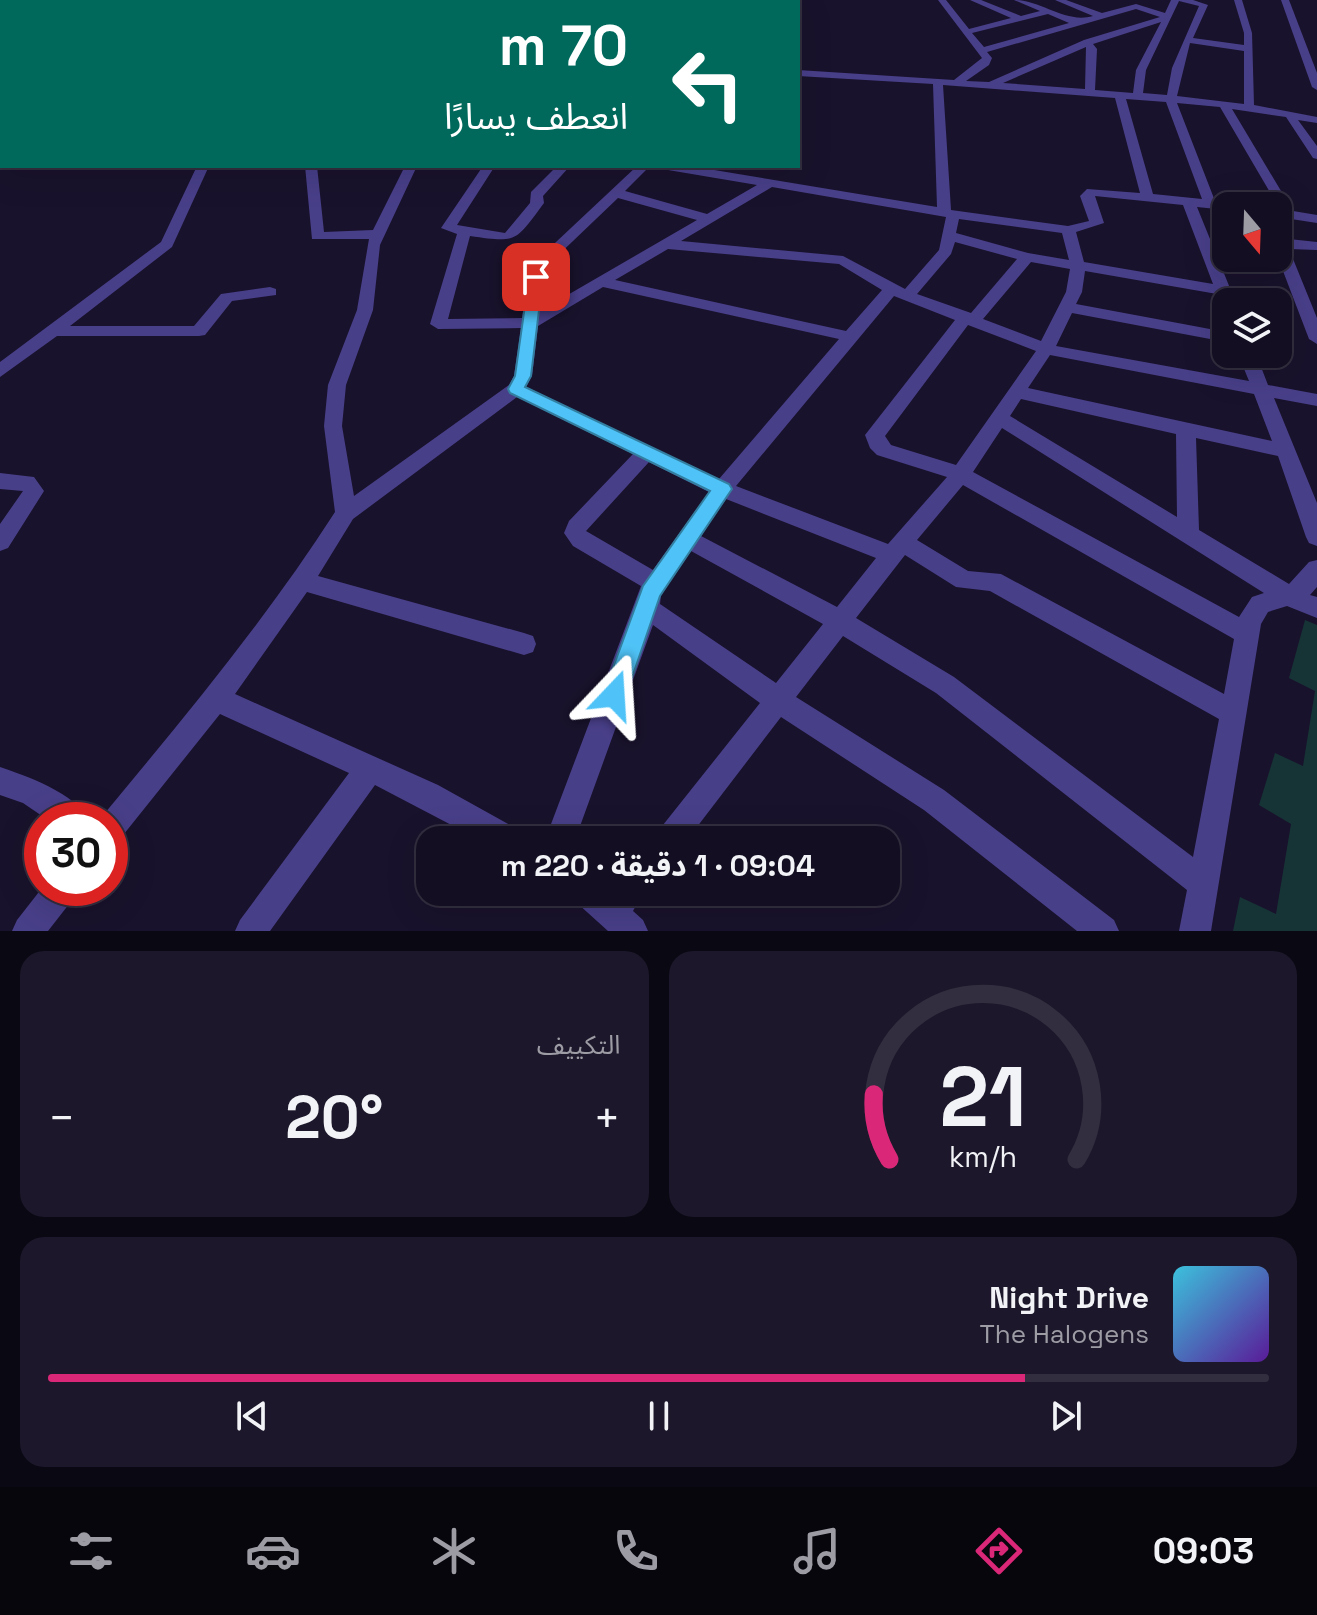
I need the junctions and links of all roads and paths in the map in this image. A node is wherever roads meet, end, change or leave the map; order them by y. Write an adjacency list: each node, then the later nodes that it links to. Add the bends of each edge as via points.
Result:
1 (942, 0): 17 (street)
2 (974, 0): 15 (street)
3 (1018, 0): 12 (street)
4 (1083, 0): 9 (street)
5 (1118, 0): 11 (street)
6 (1160, 0): 10 (street)
7 (1238, 0): 21 (street)
8 (1285, 0): 27 (street)
9 (1064, 2): 13 (street)
10 (1177, 2): 14 (street); 19 (street, via 1204,5)
11 (1136, 6): 13 (street); 14 (street)
12 (1047, 12): 15 (street); 16 (street)
13 (1101, 16): 16 (street)
14 (1168, 17): 18 (street); 30 (street, via 1141,70)
15 (1021, 19): 17 (street)
16 (1076, 23): 18 (street); 22 (street)
17 (966, 32): 22 (street)
18 (1107, 35): 20 (street)
19 (1187, 40): 21 (street); 31 (street)
20 (1087, 42): 26 (street); 28 (street, via 1092,49)
21 (1249, 49): 33 (street)
22 (981, 51): 25 (street, via 986,63)
23 (800, 73): 24 (street)
24 (938, 81): 25 (street); 50 (street)
25 (956, 83): 26 (street)
26 (990, 86): 28 (street)
27 (1317, 87)
28 (1090, 93): 29 (street)
29 (1120, 96): 30 (street); 47 (street)
30 (1137, 98): 31 (street)
31 (1171, 101): 32 (street); 49 (street)
32 (1225, 106): 33 (street); 45 (street)
33 (1249, 109): 34 (street)
34 (1289, 114): 35 (street); 36 (street)
35 (1317, 120)
36 (1317, 155)
37 (202, 168): 70 (street, via 167,244)
38 (314, 168): 56 (street, via 317,236)
39 (410, 168): 56 (street)
40 (488, 168): 55 (street, via 448,226)
41 (562, 168): 55 (street, via 536,195 537,203 511,235)
42 (642, 168): 46 (street)
43 (707, 169): 44 (street)
44 (768, 184): 50 (street); 52 (street)
45 (1271, 192)
46 (616, 193): 52 (street); 69 (street, via 544,261 536,277)
47 (1147, 196): 48 (street); 54 (street, via 1092,192 1087,196 1097,223)
48 (1188, 201): 49 (street); 63 (street)
49 (1210, 204)
50 (948, 214): 54 (street); 57 (street)
51 (1292, 215): 53 (street)
52 (709, 219): 58 (street)
53 (1317, 219)
54 (1068, 230): 61 (street)
55 (464, 232): 69 (street, via 438,324)
56 (378, 234): 88 (street, via 368,266 365,310 333,404)
57 (950, 236): 60 (street); 65 (street, via 946,251)
58 (666, 244): 62 (street); 65 (street, via 843,260)
59 (1317, 246): 73 (street, via 1281,247)
60 (1027, 257): 61 (street); 68 (street)
61 (1078, 266): 66 (street); 67 (street)
62 (602, 282): 69 (street); 72 (street)
63 (1222, 288)
64 (270, 292): 70 (street, via 227,297 199,331)
65 (900, 292): 68 (street); 72 (street)
66 (1212, 293)
67 (1066, 307): 71 (street); 74 (street)
68 (970, 319): 74 (street); 85 (street, via 875,435 884,450)
69 (531, 323): 77 (street)
70 (53, 331): 76 (street)
71 (1212, 334)
72 (850, 337): 87 (street)
73 (1317, 339)
74 (1046, 349): 78 (street); 79 (street)
75 (1252, 368): 78 (street)
76 (0, 371)
77 (516, 389): 84 (street); 88 (street)
78 (1261, 390): 80 (street); 83 (street)
79 (1017, 392): 81 (street); 82 (street)
80 (1317, 400)
81 (1000, 418): 85 (street); 89 (street)
82 (1186, 429): 83 (street); 89 (street)
83 (1286, 451): 90 (street)
84 (647, 452): 87 (street); 96 (street, via 575,533)
85 (961, 474): 93 (street); 100 (street)
86 (0, 481): 92 (street, via 27,482 34,491)
87 (722, 489): 91 (street); 93 (street)
88 (346, 513): 95 (street)
89 (1188, 534): 97 (street)
90 (1317, 537)
91 (686, 538): 96 (street); 99 (street)
92 (0, 542)
93 (897, 548): 99 (street); 104 (street, via 964,580 993,581)
94 (1317, 569): 97 (street, via 1310,583)
95 (302, 581): 101 (street); 102 (street)
96 (652, 595): 103 (street); 110 (street)
97 (1290, 597): 98 (street); 100 (street, via 1260,604)
98 (1317, 608)
99 (840, 621): 103 (street); 112 (street, via 945,685)
100 (1247, 634): 104 (street)
101 (524, 644)
102 (216, 699): 105 (street); 108 (street)
103 (778, 700): 111 (street); 119 (street, via 934,800)
104 (1233, 713): 112 (street)
105 (370, 768): 109 (street); 118 (street)
106 (0, 781): 107 (street)
107 (46, 802)
108 (128, 807)
109 (484, 826)
110 (565, 826)
111 (680, 826)
112 (1203, 883): 116 (street)
113 (48, 906): 117 (street)
114 (608, 906): 115 (street)
115 (626, 919)
116 (1199, 928)
117 (28, 931)
118 (251, 931)
119 (1103, 931)

